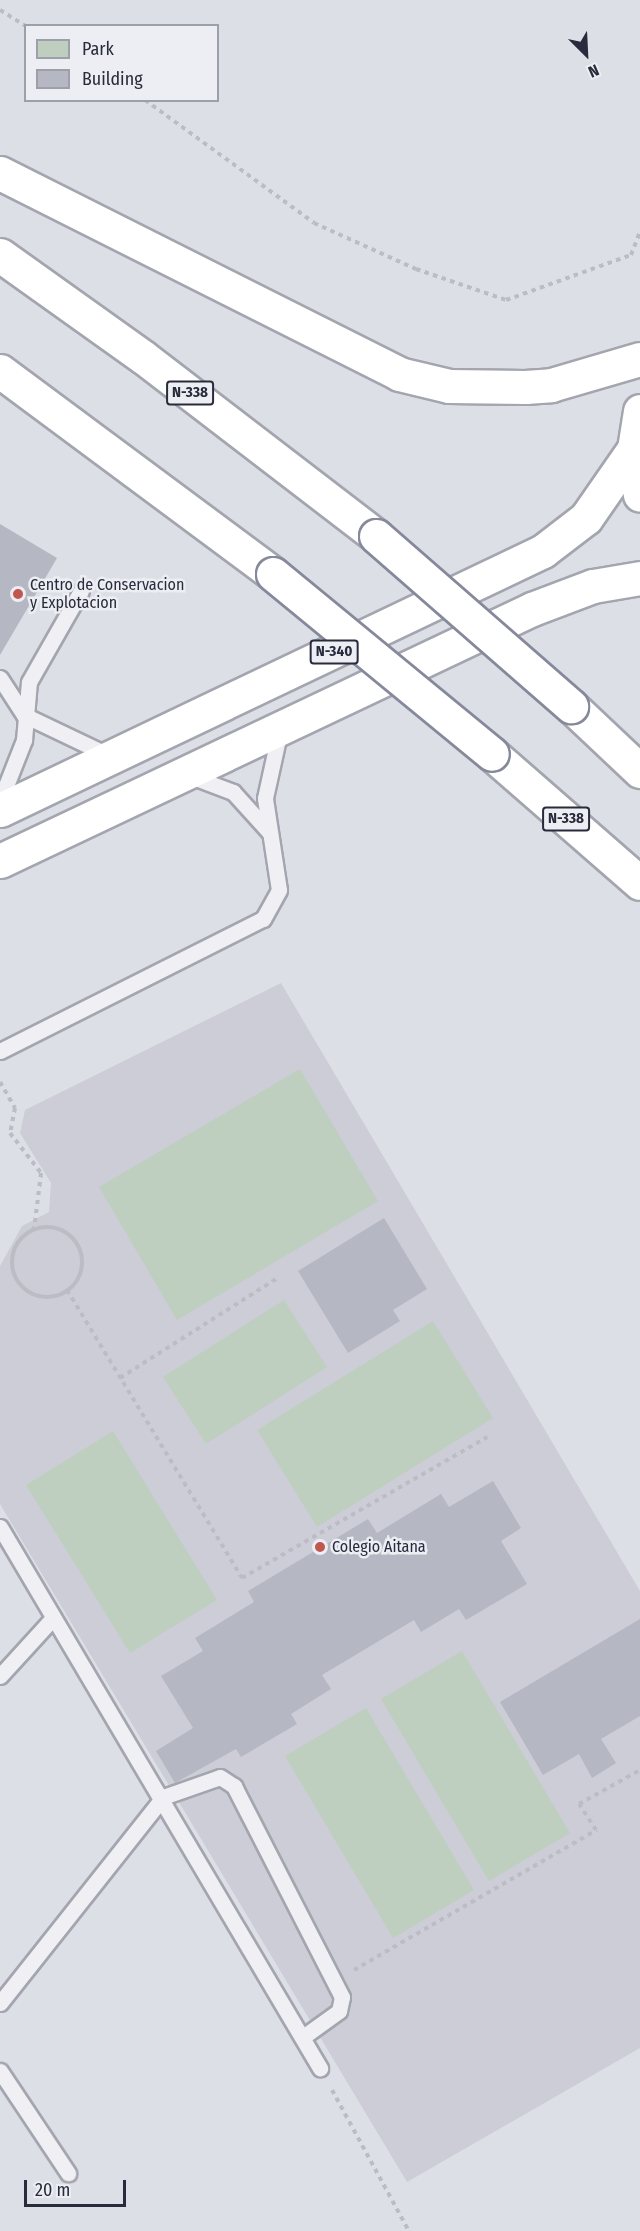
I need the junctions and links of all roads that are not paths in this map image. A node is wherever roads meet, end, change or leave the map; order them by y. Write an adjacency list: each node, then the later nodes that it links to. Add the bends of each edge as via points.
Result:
1 (0, 173): 3 (highway, via 399,374 449,386 525,387 551,385)
2 (0, 255): 14 (highway, N-338, bridge, via 143,357 376,536)
3 (640, 359)
4 (0, 371): 20 (highway, N-338, bridge, via 273,574 492,754)
5 (640, 411): 6 (highway, N-340)
6 (634, 449): 7 (highway, N-340); 13 (highway, N-340, via 586,518 543,552)
7 (640, 495)
8 (640, 578): 12 (highway, N-340, via 593,586 531,609)
9 (81, 591): 11 (lane, via 29,682)
10 (0, 678): 11 (lane)
11 (24, 715): 13 (lane); 16 (lane, via 24,740)
12 (282, 726): 15 (highway, N-340); 18 (lane, via 265,778)
13 (112, 756): 17 (highway, N-340)
14 (640, 771)
15 (175, 774): 18 (lane, via 210,779 233,792); 19 (highway, N-340)
16 (0, 801)
17 (0, 810)
18 (270, 833): 21 (lane, via 279,862 279,890 263,919)
19 (0, 861)
20 (640, 883)
21 (0, 1051)
22 (0, 1527): 23 (lane)
23 (53, 1618): 24 (lane); 25 (lane)
24 (0, 1676)
25 (163, 1797): 26 (lane); 27 (lane); 27 (lane, via 220,1777 234,1786 342,1997 339,2011)
26 (0, 2004)
27 (303, 2037): 28 (lane)
28 (320, 2068)
29 (0, 2071): 30 (lane)
30 (68, 2173)

